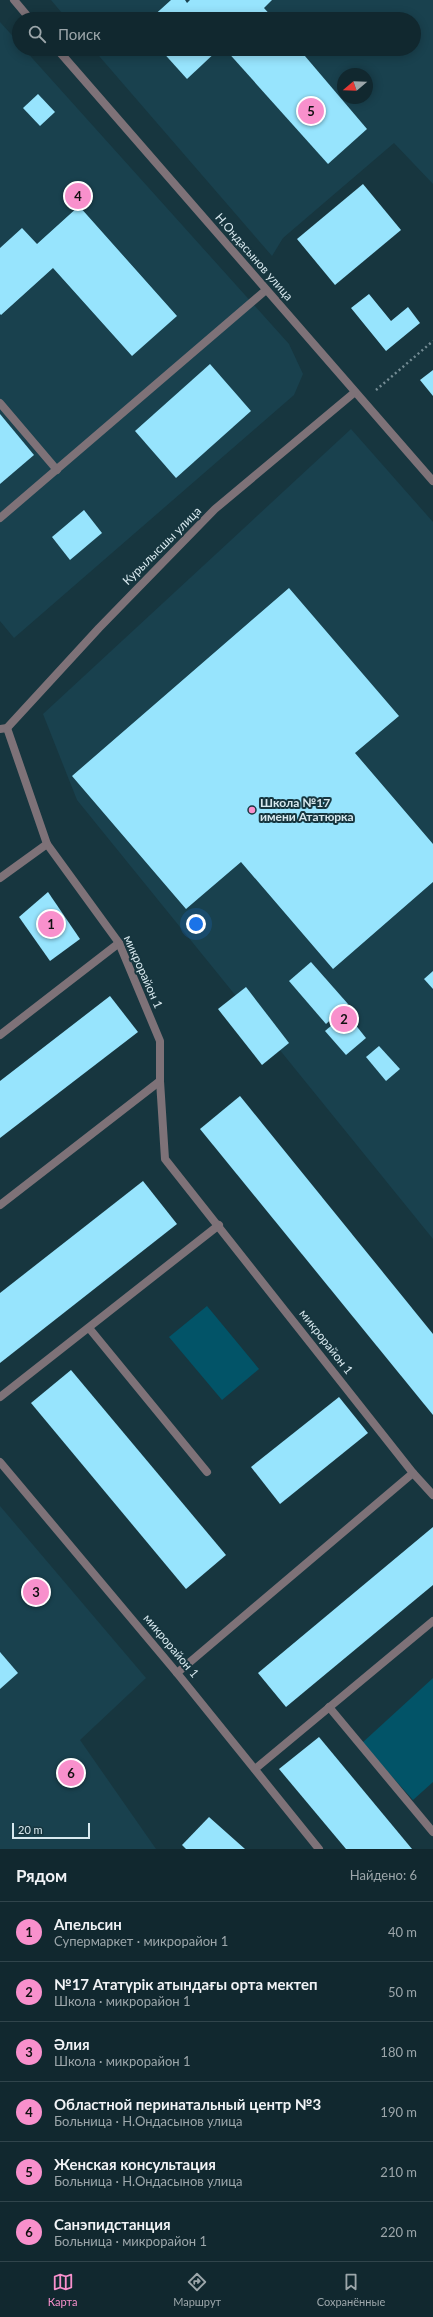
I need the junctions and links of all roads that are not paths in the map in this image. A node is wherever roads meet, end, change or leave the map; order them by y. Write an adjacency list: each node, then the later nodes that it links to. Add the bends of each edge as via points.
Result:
1 (14, 0): 2 (street)
2 (24, 12)
3 (62, 56): 4 (street, Н.Ондасынов улица)
4 (266, 290): 5 (street, Н.Ондасынов улица); 7 (street)
5 (355, 392): 8 (street, Н.Ондасынов улица); 10 (street, Курылысшы улица, via 215,510)
6 (0, 403): 7 (street)
7 (57, 470): 9 (street)
8 (433, 481)
9 (0, 518)
10 (4, 728): 11 (street, микрорайон 1)
11 (47, 844): 12 (street); 13 (street, микрорайон 1)
12 (0, 878)
13 (119, 943): 14 (street); 15 (street, микрорайон 1, via 160,1041)
14 (0, 1035)
15 (160, 1081): 16 (street); 17 (street, микрорайон 1, via 165,1159)
16 (0, 1205)
17 (219, 1225): 18 (street); 22 (street, микрорайон 1)
18 (89, 1328): 19 (street); 21 (street)
19 (0, 1397)
20 (0, 1462): 25 (street, микрорайон 1)
21 (206, 1472)
22 (413, 1473): 23 (street, микрорайон 1); 25 (street)
23 (433, 1496)
24 (433, 1621): 26 (street)
25 (177, 1672): 27 (street, микрорайон 1)
26 (329, 1707): 27 (street); 28 (street)
27 (255, 1769): 29 (street, микрорайон 1)
28 (433, 1832)
29 (319, 1849)

